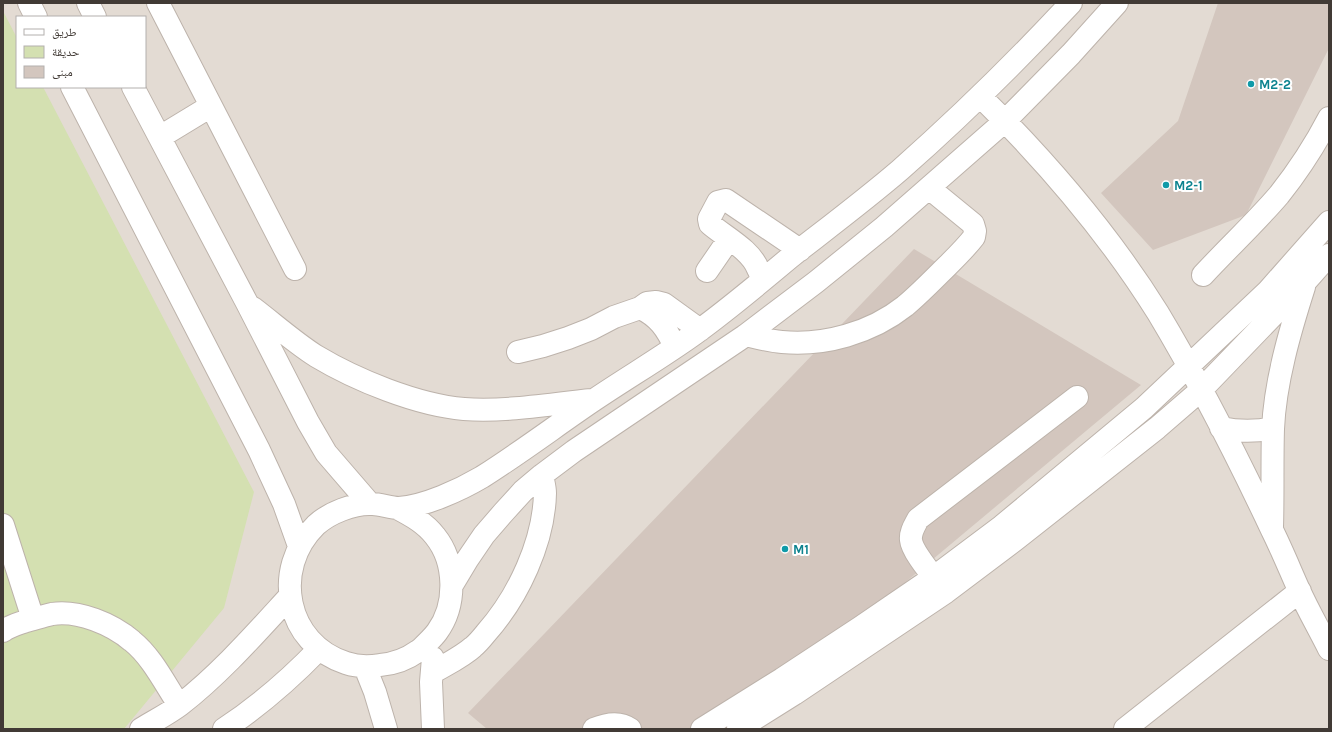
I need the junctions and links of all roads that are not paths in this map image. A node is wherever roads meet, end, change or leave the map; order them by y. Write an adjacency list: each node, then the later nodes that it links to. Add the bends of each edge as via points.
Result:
1 (29, 3): 6 (street)
2 (88, 3): 7 (street)
3 (158, 3): 11 (street)
4 (1071, 3): 10 (street)
5 (1118, 3): 13 (street)
6 (36, 16)
7 (94, 16)
8 (73, 88): 42 (street, via 259,450 284,504)
9 (134, 88): 14 (street)
10 (980, 96): 13 (street); 18 (street, via 898,171)
11 (209, 100): 14 (street); 20 (street)
12 (1329, 118): 22 (street, via 1298,169 1279,194 1259,218)
13 (1005, 121): 15 (street); 31 (street, via 1087,213 1119,255 1158,313)
14 (157, 131): 25 (street)
15 (929, 188): 28 (street, via 816,282); 28 (street, via 973,224 974,237 904,307 878,324 848,336 818,342 782,342)
16 (1329, 222): 31 (street, via 1268,291)
17 (729, 239): 18 (street, via 709,222 718,202 722,200 730,202); 21 (street); 23 (street, via 755,262)
18 (800, 250): 23 (street)
19 (1329, 255): 24 (street)
20 (295, 269)
21 (707, 271)
22 (1202, 275)
23 (762, 281): 27 (street)
24 (1306, 281): 32 (street); 36 (street, via 1285,354)
25 (247, 303): 34 (street, via 316,355 352,375 428,403 464,409 505,409); 38 (street, via 326,454)
26 (640, 308): 27 (street, via 647,303 664,304); 29 (street, via 658,319); 30 (street, via 568,338)
27 (700, 330): 29 (street)
28 (746, 335): 37 (street)
29 (675, 347): 34 (street)
30 (518, 352)
31 (1189, 366): 32 (street); 43 (street, via 1144,408 1002,526)
32 (1201, 390): 35 (street); 43 (street, via 1021,535)
33 (1077, 397): 43 (street, via 918,519 910,539)
34 (595, 399): 39 (street, via 480,478 439,498)
35 (1222, 428): 36 (street, via 1248,432); 41 (street)
36 (1273, 428): 41 (street)
37 (542, 475): 44 (street, via 484,535); 53 (street, via 545,492 543,514 538,537 522,579 496,621 473,647)
38 (370, 504): 39 (street); 42 (street, via 341,509 317,524)
39 (397, 508): 44 (street, via 419,520 437,538 448,560)
40 (3, 525): 47 (street)
41 (1272, 530): 45 (street)
42 (299, 546): 46 (street, via 289,579)
43 (940, 584): 61 (street, via 822,653); 62 (street, via 794,694)
44 (452, 585): 49 (street, via 448,609)
45 (1300, 591): 51 (street); 63 (street)
46 (290, 596): 50 (street, via 295,616 305,634); 54 (street, via 226,664)
47 (33, 619): 48 (street); 54 (street, via 54,614 76,615 116,629 133,641 148,657)
48 (3, 631)
49 (438, 631): 52 (street, via 419,651 393,664); 53 (street)
50 (319, 649): 52 (street, via 348,664); 56 (street, via 297,673 269,697)
51 (1329, 649)
52 (365, 667): 57 (street)
53 (432, 673): 58 (street)
54 (179, 706): 55 (street)
55 (141, 729)
56 (224, 729)
57 (386, 729)
58 (433, 729)
59 (594, 729): 60 (street, via 613,723)
60 (630, 729)
61 (702, 729)
62 (738, 729)
63 (1125, 729)

